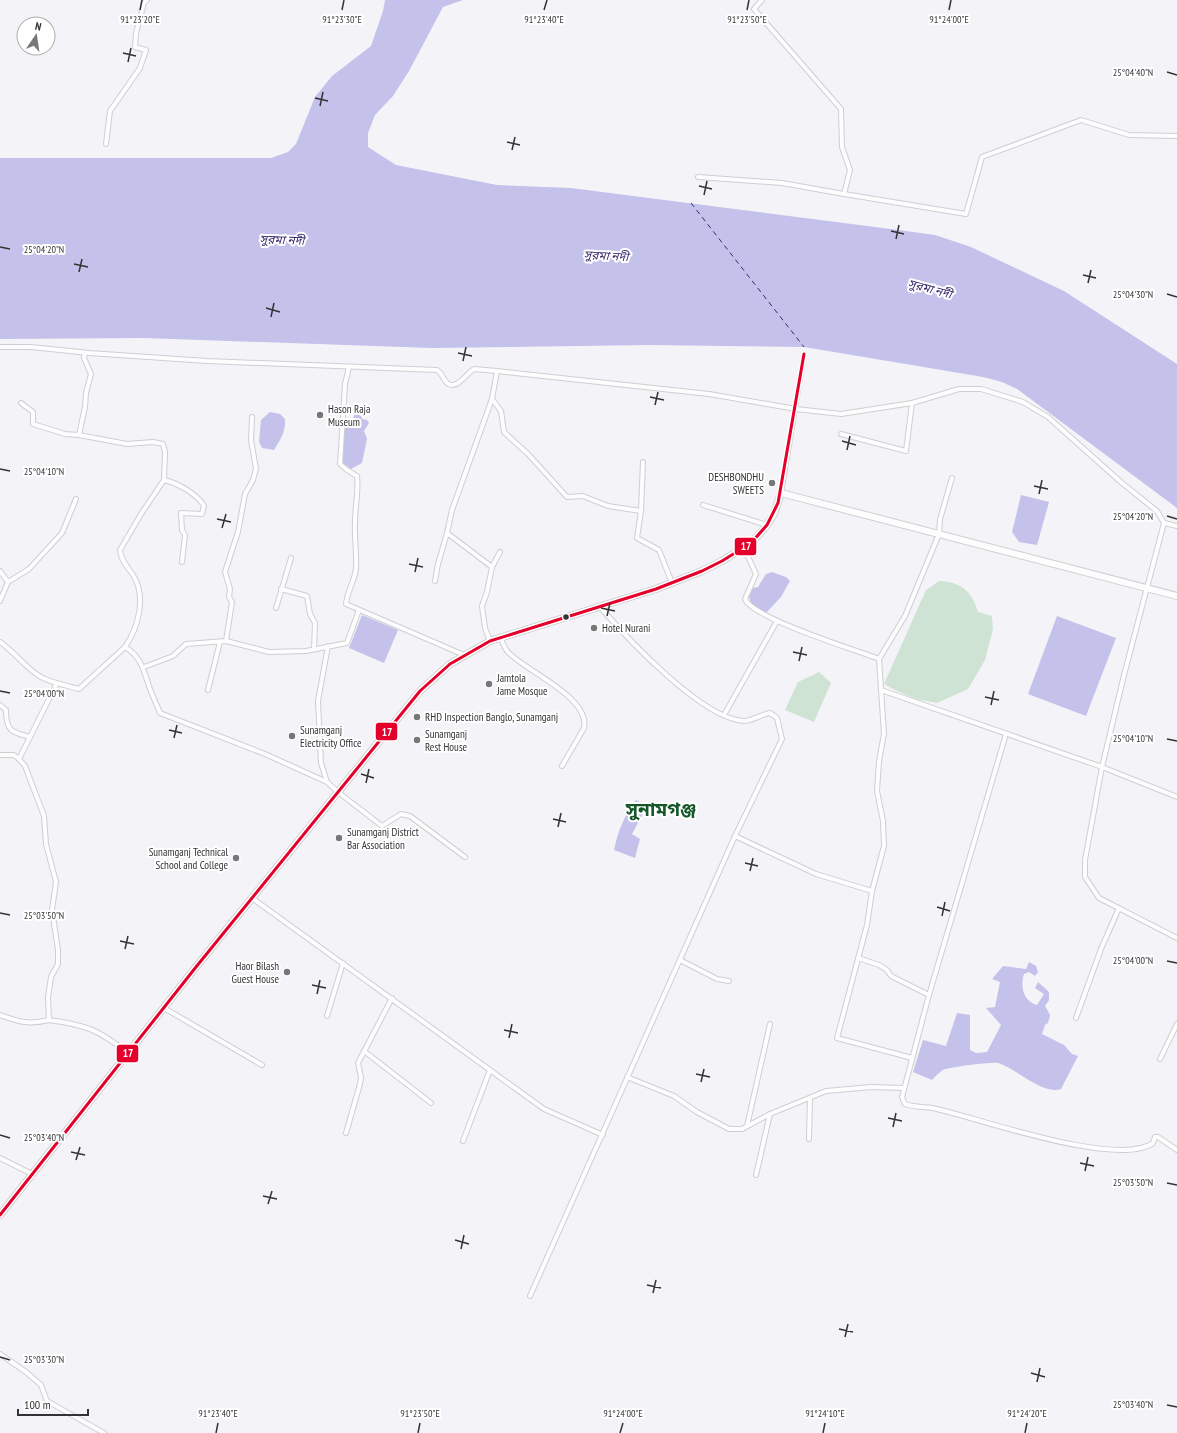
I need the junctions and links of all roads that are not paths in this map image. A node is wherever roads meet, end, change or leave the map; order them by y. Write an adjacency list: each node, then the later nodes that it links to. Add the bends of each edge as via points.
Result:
1 (147, 0): 4 (street, via 136,33 135,46 146,50 140,68 110,111)
2 (762, 0): 6 (street, via 754,9 841,109 842,147 850,170)
3 (1177, 136): 6 (street, via 1129,135 1081,120 982,157 966,214)
4 (106, 144)
5 (698, 178): 6 (street, via 782,183)
6 (844, 194)
7 (0, 347): 8 (street, via 31,347)
8 (85, 353): 10 (street); 18 (street, via 84,358 91,374)
9 (804, 354): 15 (street)
10 (349, 367): 11 (street, via 438,370 447,383 452,385 474,369); 46 (street, via 345,384 340,464 357,476 359,491 355,520 356,569 347,593 346,604)
11 (498, 371): 12 (street); 15 (street, via 709,394)
12 (492, 399): 25 (street, via 500,411 504,432 528,454 567,498 583,496 608,506); 29 (street, via 452,510)
13 (21, 403): 18 (street, via 33,412 33,424 65,434)
14 (912, 403): 15 (street, via 841,414); 17 (street, via 906,451); 26 (street, via 959,389 981,389 1023,402 1048,417 1157,511)
15 (796, 409): 22 (street)
16 (252, 417): 49 (street, via 251,440 256,469 245,494 238,532 225,572 232,602)
17 (841, 434)
18 (79, 435): 21 (street, via 127,444 163,444)
19 (643, 462): 25 (street)
20 (952, 478): 30 (street, via 940,519)
21 (164, 480): 34 (street, via 175,482 200,498 204,506 202,514 181,513 182,530 186,535); 54 (street, via 120,550 139,592 140,613)
22 (781, 492): 27 (main road); 30 (main road)
23 (76, 499): 38 (street, via 57,541 44,551 29,569)
24 (703, 505): 27 (street)
25 (641, 511): 39 (street, via 637,538 659,550)
26 (1164, 523): 28 (street); 41 (street)
27 (767, 525): 31 (main road)
28 (1177, 526)
29 (447, 533): 35 (street); 37 (street)
30 (939, 534): 41 (main road); 57 (street, via 905,616)
31 (744, 548): 39 (main road, via 702,571); 47 (street, via 756,574 746,602)
32 (500, 552): 35 (street)
33 (291, 558): 40 (street)
34 (182, 562)
35 (492, 567): 50 (street, via 482,606)
36 (0, 571): 38 (street)
37 (435, 581)
38 (8, 582): 43 (street)
39 (672, 583): 44 (main road)
40 (281, 589): 45 (street); 55 (street, via 307,596 310,614 315,623)
41 (1147, 589): 42 (main road); 69 (street)
42 (1177, 596)
43 (0, 601)
44 (600, 607): 48 (main road); 63 (street, via 626,638 655,665 713,711)
45 (276, 608)
46 (359, 610): 53 (street, via 347,643); 56 (street)
47 (777, 621): 57 (street); 63 (street)
48 (500, 637): 50 (main road); 68 (street, via 507,652 565,693 581,712 584,728)
49 (226, 641): 52 (street); 55 (street, via 269,652)
50 (490, 641): 56 (main road)
51 (0, 642): 59 (street, via 18,655 36,674)
52 (220, 642): 58 (street, via 186,644 173,656); 60 (street)
53 (328, 646): 55 (street); 70 (street, via 319,689 318,713 321,763)
54 (125, 647): 58 (street); 59 (street, via 81,688)
55 (314, 649)
56 (464, 655): 71 (main road, via 420,691)
57 (879, 659): 61 (street)
58 (144, 667): 70 (street, via 160,713 266,754)
59 (57, 683): 65 (street)
60 (208, 690)
61 (881, 690): 64 (street); 75 (street, via 884,734 877,791 883,821 884,846)
62 (0, 705): 65 (street, via 6,710 7,724 14,733)
63 (724, 715): 73 (street, via 745,721 770,713 777,718 782,740)
64 (1006, 734): 69 (street); 83 (street)
65 (30, 737): 67 (street)
66 (0, 755): 67 (street, via 14,755)
67 (19, 759): 89 (street, via 25,766 44,816 46,844 56,882 52,910 58,964 51,977 48,997)
68 (562, 766)
69 (1102, 767): 72 (street); 77 (street, via 1085,860 1085,878 1099,898)
70 (327, 782): 71 (street)
71 (338, 792): 74 (street, via 382,826 401,814 410,816); 76 (main road)
72 (1177, 797)
73 (735, 836): 75 (street, via 816,874); 80 (street)
74 (465, 857)
75 (872, 891): 79 (street, via 867,925)
76 (252, 898): 81 (street); 85 (main road)
77 (1119, 908): 78 (street); 88 (street, via 1098,955)
78 (1177, 938)
79 (858, 958): 83 (street, via 879,964 891,976); 94 (street, via 837,1038)
80 (680, 960): 82 (street, via 717,979); 98 (street)
81 (343, 963): 84 (street); 87 (street)
82 (729, 981)
83 (928, 994): 94 (street)
84 (392, 998): 92 (street); 97 (street)
85 (164, 1008): 93 (main road); 96 (street)
86 (0, 1015): 89 (street, via 33,1024)
87 (327, 1016)
88 (1076, 1018)
89 (50, 1020): 93 (street, via 79,1024 96,1030)
90 (770, 1024): 103 (street)
91 (1177, 1024): 95 (street)
92 (364, 1051): 101 (street); 104 (street, via 358,1062 360,1084)
93 (129, 1054): 110 (main road)
94 (912, 1058): 99 (street)
95 (1160, 1059)
96 (262, 1065)
97 (490, 1070): 105 (street, via 544,1109); 107 (street)
98 (627, 1078): 103 (street, via 674,1096 729,1129 742,1129); 105 (street)
99 (904, 1088): 100 (street, via 871,1087 826,1091); 108 (street, via 902,1097 905,1104 937,1109 1054,1140 1100,1149 1127,1151 1148,1147 1155,1137 1158,1137)
100 (810, 1098): 102 (street); 106 (street)
101 (431, 1103)
102 (770, 1114): 103 (street); 111 (street)
103 (747, 1126)
104 (346, 1133)
105 (603, 1135): 113 (street)
106 (809, 1139)
107 (463, 1141)
108 (1177, 1150)
109 (0, 1158): 110 (street)
110 (32, 1174): 112 (main road)
111 (756, 1175)
112 (0, 1215)
113 (530, 1296)
114 (0, 1354): 115 (street, via 41,1385 47,1401)
115 (104, 1433)

